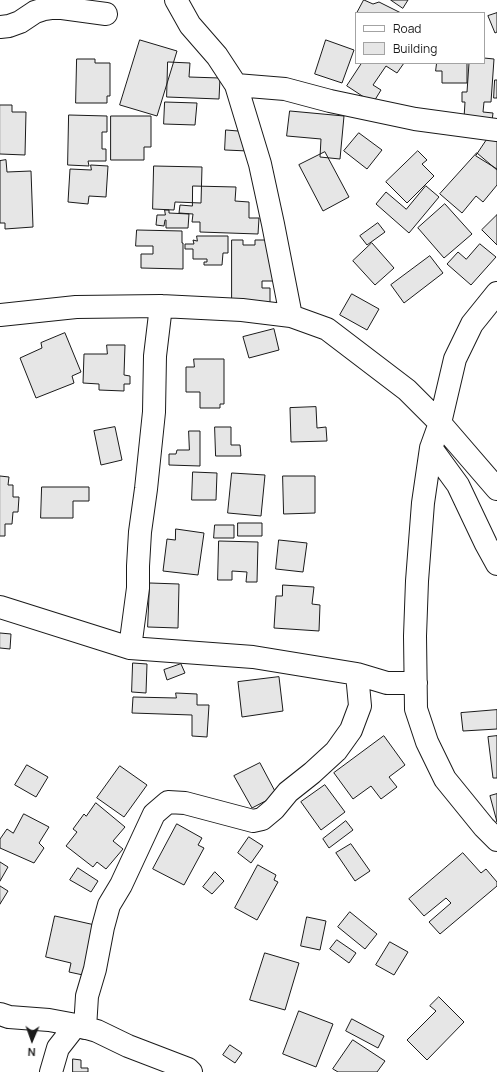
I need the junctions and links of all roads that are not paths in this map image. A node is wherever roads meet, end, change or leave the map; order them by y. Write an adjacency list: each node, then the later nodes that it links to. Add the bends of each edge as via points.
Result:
1 (176, 0): 4 (street, via 190,25 217,56)
2 (106, 14): 3 (street, via 51,8 35,12 20,22)
3 (0, 27)
4 (236, 85): 5 (street, via 285,89 330,102 415,119); 9 (street, via 260,164 274,224)
5 (497, 130)
6 (497, 293): 10 (street, via 472,324 455,358)
7 (161, 306): 8 (street, via 76,307); 9 (street, via 242,310); 15 (street, via 153,420 140,532 138,588)
8 (0, 315)
9 (290, 316): 10 (street, via 327,329 407,390)
10 (440, 423): 11 (street); 12 (street)
11 (431, 448): 13 (street, via 458,485); 17 (street, via 423,503 417,581)
12 (497, 488)
13 (497, 564)
14 (0, 606): 15 (street)
15 (130, 648): 16 (street, via 254,657)
16 (357, 674): 17 (street, via 387,683); 20 (street, via 360,706 351,730 336,751 288,792 262,819 253,821 179,802 168,802 154,814 109,905)
17 (416, 683): 18 (street, via 416,709 427,742 445,779)
18 (497, 840)
19 (0, 1014): 20 (street)
20 (80, 1026): 21 (street, via 58,1048); 22 (street)
21 (51, 1072)
22 (192, 1072)

